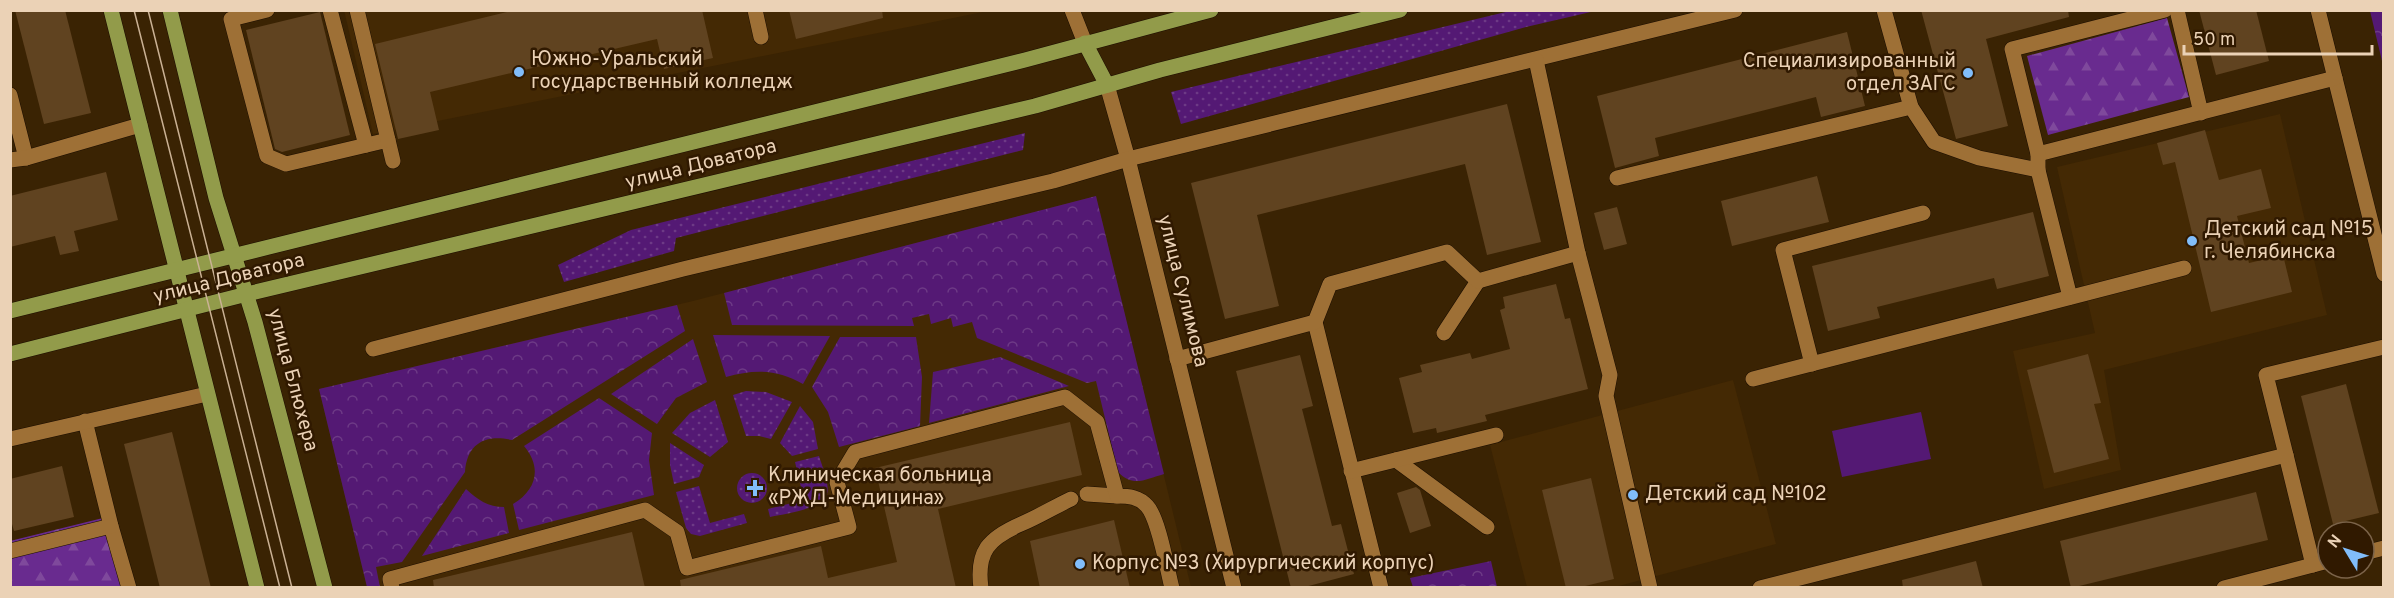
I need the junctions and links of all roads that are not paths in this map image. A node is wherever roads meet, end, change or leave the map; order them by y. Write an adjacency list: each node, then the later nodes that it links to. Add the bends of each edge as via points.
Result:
1 (111, 10): 23 (main road)
2 (170, 10): 34 (main road, улица Блюхера)
3 (267, 10): 25 (street, via 231,19 267,156 286,164)
4 (330, 10): 25 (street)
5 (357, 10): 24 (street)
6 (755, 10): 15 (street)
7 (1072, 10): 16 (street, улица Сулимова)
8 (1211, 10): 16 (main road, улица Доватора)
9 (1400, 10): 19 (main road, улица Доватора)
10 (1735, 10): 17 (street)
11 (1884, 10): 21 (street)
12 (2164, 10): 30 (street, via 2012,49)
13 (2177, 10): 22 (street)
14 (2318, 10): 18 (street)
15 (761, 37)
16 (1085, 43): 19 (main road, улица Сулимова); 34 (main road, улица Доватора)
17 (1536, 60): 27 (street); 33 (street)
18 (2335, 78): 22 (street); 37 (street)
19 (1107, 86): 27 (street, улица Сулимова); 39 (main road, улица Доватора)
20 (10, 94): 26 (street)
21 (1911, 107): 30 (street, via 1934,142 1979,158); 31 (street)
22 (2201, 113): 30 (street)
23 (140, 125): 26 (street); 36 (main road)
24 (387, 140): 25 (street); 29 (street)
25 (366, 145)
26 (26, 158): 28 (street)
27 (1128, 159): 46 (street, via 1053,181 683,269); 48 (street, улица Сулимова)
28 (10, 160)
29 (393, 161)
30 (2038, 162): 40 (street)
31 (1617, 178)
32 (1923, 213): 49 (street, via 1783,250)
33 (1578, 253): 38 (street); 74 (street, via 1610,375 1606,396)
34 (234, 256): 36 (main road, улица Доватора); 39 (main road, улица Блюхера)
35 (2184, 268): 40 (street)
36 (177, 270): 41 (main road); 42 (main road, улица Доватора)
37 (2384, 274)
38 (1478, 280): 43 (street, via 1447,252 1330,284); 44 (street)
39 (248, 294): 41 (main road, улица Доватора); 68 (main road, улица Блюхера)
40 (2070, 297): 49 (street)
41 (188, 310): 47 (main road, улица Доватора); 51 (main road)
42 (10, 311)
43 (1315, 322): 48 (street); 57 (street)
44 (1444, 333)
45 (2384, 347): 55 (street, via 2266,375)
46 (373, 349)
47 (10, 354)
48 (1176, 359): 72 (street, улица Сулимова)
49 (1812, 364): 50 (street)
50 (1753, 379)
51 (207, 394): 52 (street); 67 (main road)
52 (85, 421): 54 (street); 61 (street)
53 (1496, 435): 56 (street)
54 (10, 439)
55 (2286, 455): 63 (street); 75 (street)
56 (1396, 460): 57 (street); 62 (street)
57 (1351, 471): 73 (street)
58 (1087, 494): 59 (street)
59 (1117, 496): 69 (street, via 1097,422 1065,397 855,452 837,482 849,527 687,568 677,532 645,510 390,579); 71 (street, via 1132,496 1147,506)
60 (1071, 499): 70 (street, via 993,539 984,551 979,571)
61 (111, 526): 64 (street); 66 (street)
62 (1487, 526)
63 (2316, 548)
64 (10, 551)
65 (2316, 564): 76 (street)
66 (129, 588)
67 (257, 588)
68 (325, 588)
69 (392, 588)
70 (981, 588)
71 (1172, 588)
72 (1234, 588)
73 (1381, 588)
74 (1650, 588)
75 (1760, 588)
76 (2224, 588)

